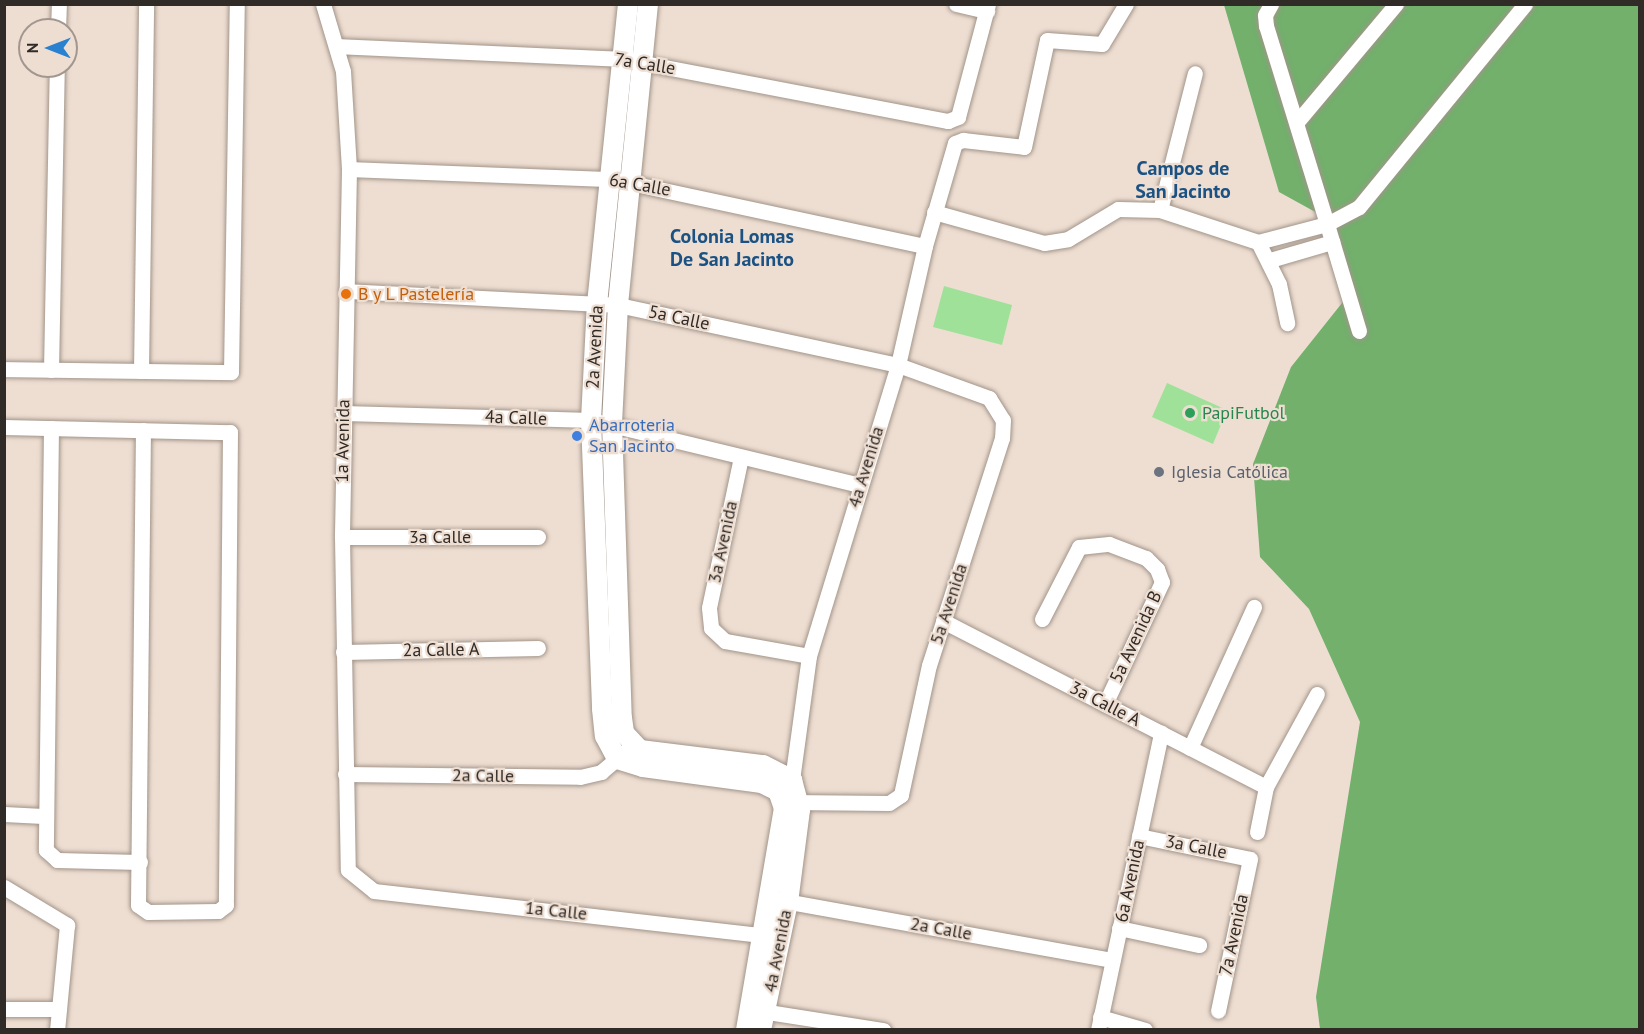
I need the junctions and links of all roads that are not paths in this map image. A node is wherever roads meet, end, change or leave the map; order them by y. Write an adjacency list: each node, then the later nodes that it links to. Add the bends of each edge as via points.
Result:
1 (146, 4): 36 (street)
2 (237, 4): 36 (street, via 234,364 231,372 222,375)
3 (322, 4): 12 (street, 1a Avenida)
4 (628, 4): 13 (street, 2a Avenida)
5 (648, 4): 14 (street, 2a Avenida)
6 (956, 4): 11 (street)
7 (1126, 4): 22 (street, 4a Avenida, via 1102,44 1051,38 1044,44 1024,147 958,141)
8 (1271, 4): 17 (street, via 1265,15 1266,26)
9 (1396, 4): 17 (street)
10 (1525, 4): 23 (street, via 1359,207)
11 (988, 8): 14 (street, 7a Calle, via 958,117 948,121)
12 (337, 46): 13 (street, 7a Calle); 18 (street, 1a Avenida)
13 (623, 59): 14 (street, 7a Calle); 19 (street, 2a Avenida)
14 (644, 63): 20 (street, 2a Avenida)
15 (1196, 73): 21 (street)
16 (57, 78): 35 (street)
17 (1297, 122): 23 (street)
18 (349, 169): 19 (street, 6a Calle); 28 (street, 1a Avenida)
19 (612, 179): 20 (street, 6a Calle); 29 (street, 2a Avenida)
20 (632, 182): 26 (street, 6a Calle); 30 (street, 2a Avenida)
21 (1160, 210): 22 (street, via 1118,209 1068,239 1044,243); 24 (street)
22 (934, 212): 26 (street, 4a Avenida)
23 (1327, 225): 24 (street); 25 (street)
24 (1258, 242): 27 (street)
25 (1332, 242): 27 (street); 32 (street)
26 (924, 246): 33 (street, 4a Avenida)
27 (1270, 260): 31 (street)
28 (346, 291): 29 (street, 5a Calle); 38 (street, 1a Avenida)
29 (597, 302): 30 (street, 5a Calle); 39 (street, 2a Avenida)
30 (618, 305): 33 (street, 5a Calle); 40 (street, 2a Avenida)
31 (1287, 323)
32 (1359, 331)
33 (898, 365): 37 (street, 5a Calle, via 989,398); 45 (street, 4a Avenida)
34 (4, 369): 35 (street)
35 (51, 370): 36 (street)
36 (141, 371)
37 (998, 410): 50 (street, 5a Avenida, via 1002,438)
38 (344, 413): 39 (street, 4a Calle); 46 (street, 1a Avenida)
39 (591, 420): 40 (street, 4a Calle); 59 (street, 2a Avenida, via 602,709 605,736)
40 (612, 423): 44 (street, 4a Calle); 57 (street, 2a Avenida, via 622,718)
41 (4, 428): 42 (street)
42 (51, 428): 43 (street); 64 (street)
43 (143, 430): 68 (street); 68 (street, via 230,432 226,905 218,911 142,910 138,905)
44 (741, 457): 45 (street, 4a Calle); 53 (street, 3a Avenida, via 709,608 711,628 725,641)
45 (860, 485): 53 (street, 4a Avenida)
46 (342, 537): 47 (street, 3a Calle); 52 (street, 1a Avenida)
47 (538, 537)
48 (1254, 607): 58 (street)
49 (1042, 619): 55 (street, 5a Avenida B, via 1079,547 1090,543 1129,550 1157,569 1162,582)
50 (943, 621): 55 (street, 3a Calle A); 62 (street, 5a Avenida, via 897,799)
51 (538, 648): 52 (street, 2a Calle A)
52 (343, 652): 60 (street, 1a Avenida)
53 (809, 656): 62 (street, 4a Avenida)
54 (1317, 694): 61 (street)
55 (1105, 704): 56 (street, 3a Calle A)
56 (1161, 733): 58 (street, 3a Calle A); 66 (street, 6a Avenida)
57 (633, 745): 59 (street, 2a Calle); 62 (street, via 640,750 763,765)
58 (1190, 748): 61 (street, 3a Calle A)
59 (618, 759): 60 (street, 2a Calle, via 601,772 580,777); 62 (street, via 643,767 762,783)
60 (345, 774): 69 (street, 1a Avenida, via 345,858)
61 (1266, 787): 65 (street)
62 (788, 796): 71 (street, 4a Avenida)
63 (4, 814): 64 (street)
64 (43, 816): 68 (street, via 50,857)
65 (1257, 832)
66 (1139, 836): 67 (street, 3a Calle); 72 (street, 6a Avenida)
67 (1251, 860): 78 (street, 7a Avenida)
68 (140, 862)
69 (354, 879): 73 (street, 1a Calle, via 374,891)
70 (4, 887): 77 (street, via 67,925)
71 (779, 900): 73 (street, 4a Avenida); 75 (street, 2a Calle); 79 (street, 4a Avenida)
72 (1119, 928): 74 (street); 75 (street, 6a Avenida)
73 (762, 934): 79 (street, 4a Avenida)
74 (1199, 945)
75 (1113, 960): 80 (street, 6a Avenida)
76 (4, 1009): 77 (street)
77 (59, 1010): 81 (street)
78 (1218, 1011)
79 (759, 1017): 82 (street, 4a Avenida); 83 (street)
80 (1099, 1023): 84 (street)
81 (57, 1029)
82 (746, 1029)
83 (883, 1029)
84 (1145, 1029)

